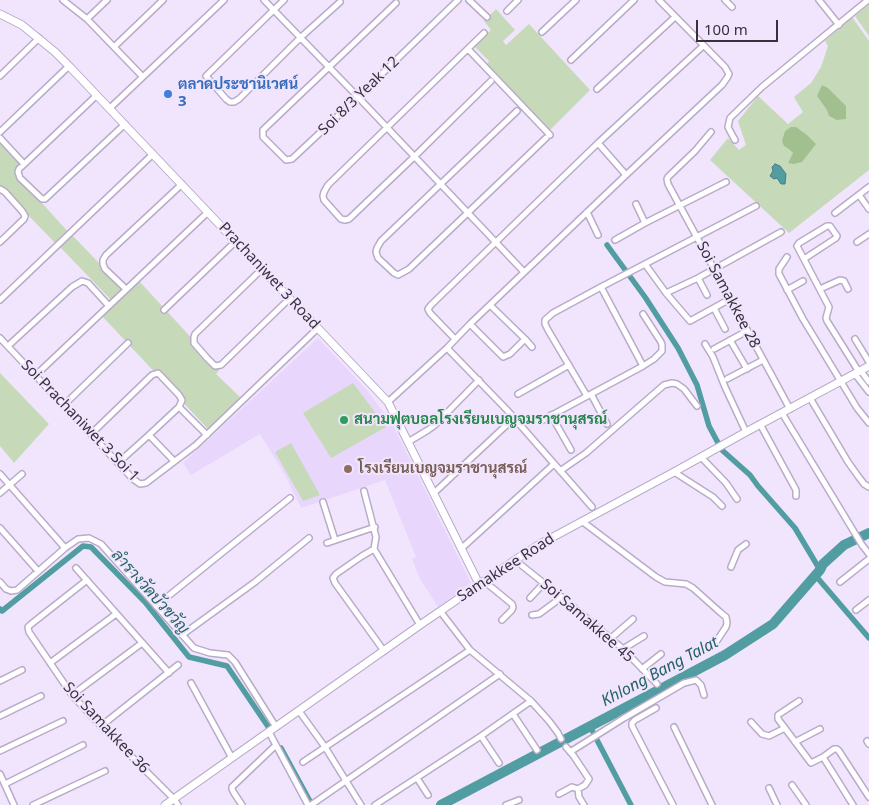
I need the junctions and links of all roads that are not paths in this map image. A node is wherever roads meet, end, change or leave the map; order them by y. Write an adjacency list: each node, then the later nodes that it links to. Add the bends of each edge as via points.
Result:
1 (63, 0): 24 (street)
2 (107, 0): 24 (street)
3 (163, 0): 31 (street)
4 (224, 0): 37 (street)
5 (264, 0): 19 (street)
6 (284, 0): 19 (street)
7 (458, 0): 41 (street, Soi 8/3 Yeak 12)
8 (469, 0): 21 (street)
9 (518, 0): 20 (street)
10 (576, 0): 26 (street)
11 (634, 0): 33 (street)
12 (659, 0): 23 (street)
13 (725, 0): 18 (street)
14 (819, 0): 25 (street)
15 (868, 0): 25 (street)
16 (340, 2): 29 (street)
17 (396, 3): 35 (street)
18 (732, 8)
19 (274, 10): 29 (street); 29 (street, via 206,76 226,99 234,102 238,99)
20 (506, 10)
21 (487, 16)
22 (2, 17): 28 (main road, Prachaniwet 3 Road, via 22,25)
23 (675, 17): 30 (street); 39 (street)
24 (87, 18): 31 (street)
25 (839, 25): 49 (street, via 762,87 730,118 728,127)
26 (542, 32)
27 (484, 33): 32 (street)
28 (39, 38): 34 (main road, Prachaniwet 3 Road); 36 (street)
29 (300, 38): 35 (street)
30 (703, 46): 50 (street); 54 (street, via 725,67 729,74 727,78)
31 (114, 47): 37 (street)
32 (468, 49): 45 (street); 67 (street, via 548,136)
33 (571, 60)
34 (69, 66): 40 (main road, Prachaniwet 3 Road); 46 (street)
35 (329, 67): 41 (street); 41 (street, Soi 8/3 Yeak 12, via 263,130 263,137 286,160 292,160)
36 (0, 76)
37 (142, 76): 42 (street)
38 (491, 81): 52 (street)
39 (597, 89)
40 (97, 95): 42 (main road, Prachaniwet 3 Road); 53 (street)
41 (358, 97): 45 (street)
42 (110, 108): 44 (main road, Prachaniwet 3 Road)
43 (517, 111): 57 (street)
44 (125, 124): 51 (main road, Prachaniwet 3 Road); 53 (street, via 45,199 19,176)
45 (387, 128): 52 (street); 52 (street, via 324,192 324,200 342,219 349,219)
46 (0, 132)
47 (711, 132): 62 (street, Soi Samakkee 28, via 668,177)
48 (0, 138): 53 (street)
49 (735, 140)
50 (598, 144): 54 (street); 77 (street)
51 (153, 154): 56 (main road, Prachaniwet 3 Road); 96 (street)
52 (415, 156): 57 (street)
53 (24, 164)
54 (626, 175): 66 (street)
55 (726, 182): 62 (street)
56 (182, 184): 65 (main road, Prachaniwet 3 Road); 90 (street, via 103,260 105,269)
57 (441, 185): 67 (street); 67 (street, via 381,242 376,252 378,258 394,273 402,274)
58 (869, 187): 60 (street)
59 (0, 189): 76 (street, via 24,214 24,219)
60 (859, 195): 64 (street); 68 (street)
61 (636, 204): 69 (street)
62 (679, 205): 69 (street); 73 (street, Soi Samakkee 28)
63 (756, 206): 73 (street)
64 (869, 209)
65 (208, 212): 75 (main road, Prachaniwet 3 Road); 90 (street)
66 (587, 212): 72 (street); 84 (street)
67 (468, 213): 77 (street)
68 (835, 213)
69 (645, 223): 74 (street)
70 (781, 232): 83 (street)
71 (869, 234): 78 (street)
72 (598, 235)
73 (696, 237): 81 (street); 83 (street, Soi Samakkee 28)
74 (615, 240)
75 (236, 241): 82 (main road, Prachaniwet 3 Road); 100 (street)
76 (0, 242)
77 (496, 242): 84 (street); 107 (street, via 428,309)
78 (857, 242)
79 (787, 257): 91 (street, via 778,272)
80 (804, 259): 80 (street, via 798,245 830,226 836,238); 88 (street)
81 (645, 264): 87 (street); 92 (street)
82 (262, 269): 94 (main road, Prachaniwet 3 Road); 94 (street, via 195,334 194,343 203,354 213,364 221,365)
83 (714, 270): 85 (street); 95 (street, Soi Samakkee 28)
84 (524, 272): 97 (street)
85 (698, 278): 92 (street); 93 (street)
86 (803, 281): 91 (street)
87 (601, 287): 119 (street, via 545,320); 120 (street)
88 (820, 289): 89 (street, via 840,280); 123 (street, via 829,307 827,321)
89 (848, 289)
90 (126, 290): 98 (street)
91 (788, 290): 127 (street)
92 (666, 293): 99 (street, via 690,321)
93 (707, 295)
94 (290, 298): 103 (main road, Prachaniwet 3 Road)
95 (730, 299): 99 (street); 105 (street, Soi Samakkee 28)
96 (0, 300)
97 (490, 304): 102 (street); 108 (street)
98 (109, 306): 113 (street, via 88,283 82,281); 124 (street)
99 (714, 308): 104 (street)
100 (164, 310)
101 (643, 314): 120 (street, via 662,346 662,351)
102 (470, 324): 107 (street); 108 (street, via 503,357)
103 (318, 328): 133 (main road, Prachaniwet 3 Road); 148 (street, Soi Prachaniwet 3 Soi 1)
104 (726, 329)
105 (747, 331): 110 (street); 117 (street, Soi Samakkee 28)
106 (0, 338): 113 (street, Soi Prachaniwet 3 Soi 1)
107 (455, 339): 115 (street)
108 (525, 339): 114 (street)
109 (855, 339): 118 (street)
110 (730, 340): 116 (street); 122 (street)
111 (128, 343): 134 (street)
112 (705, 344): 145 (street)
113 (8, 346): 124 (street, Soi Prachaniwet 3 Soi 1)
114 (532, 347)
115 (447, 348): 126 (street); 133 (street)
116 (714, 349)
117 (763, 360): 122 (street); 137 (street, Soi Samakkee 28)
118 (869, 362)
119 (569, 364): 130 (street); 131 (street)
120 (643, 366): 131 (street)
121 (869, 366): 123 (main road, Samakkee Road)
122 (747, 369): 125 (street)
123 (858, 372): 127 (main road, Samakkee Road); 128 (street); 129 (street)
124 (36, 375): 134 (street, Soi Prachaniwet 3 Soi 1)
125 (727, 379)
126 (479, 380): 140 (street); 149 (street, via 435,425)
127 (841, 381): 132 (main road, Samakkee Road); 142 (street)
128 (869, 382)
129 (869, 392)
130 (518, 394)
131 (589, 395): 139 (street); 143 (street)
132 (810, 398): 137 (main road, Samakkee Road); 160 (street, via 858,476)
133 (388, 402): 149 (main road, Prachaniwet 3 Road)
134 (64, 405): 146 (street, Soi Prachaniwet 3 Soi 1)
135 (697, 406): 155 (street, via 677,384 664,385 586,453)
136 (179, 407): 146 (street, via 181,398 158,374 152,375); 147 (street); 148 (street)
137 (790, 409): 138 (main road, Samakkee Road)
138 (782, 413): 144 (main road, Samakkee Road); 180 (street)
139 (551, 415): 141 (street); 150 (street)
140 (514, 418): 154 (street); 163 (street)
141 (541, 421)
142 (869, 423)
143 (607, 424)
144 (760, 424): 145 (main road, Samakkee Road); 164 (street, via 796,490)
145 (746, 432): 151 (main road, Samakkee Road)
146 (91, 434): 153 (street, Soi Prachaniwet 3 Soi 1)
147 (149, 435): 152 (street); 153 (street)
148 (207, 435): 152 (street, Soi Prachaniwet 3 Soi 1)
149 (408, 442): 163 (main road, Prachaniwet 3 Road)
150 (571, 450)
151 (701, 457): 156 (main road, Samakkee Road); 166 (street)
152 (174, 461): 153 (street, Soi Prachaniwet 3 Soi 1, via 146,483 140,484)
153 (118, 463)
154 (554, 464): 155 (street); 178 (street)
155 (560, 471): 169 (street)
156 (674, 472): 168 (street); 170 (main road, Samakkee Road)
157 (0, 474): 159 (street)
158 (22, 474): 159 (street)
159 (10, 485): 162 (street); 177 (street)
160 (869, 487)
161 (364, 491): 171 (street)
162 (0, 493)
163 (434, 493): 178 (main road, Prachaniwet 3 Road)
164 (796, 496)
165 (290, 498): 194 (street)
166 (737, 499)
167 (323, 502): 174 (street)
168 (722, 506)
169 (592, 507)
170 (583, 522): 182 (main road, Samakkee Road); 206 (street, via 656,577 665,582 686,584 721,612 727,623)
171 (374, 527): 174 (street); 179 (street)
172 (0, 528): 185 (street)
173 (309, 538): 202 (street)
174 (335, 540): 175 (street)
175 (327, 543)
176 (746, 544): 183 (street, via 738,550)
177 (65, 548): 185 (street); 194 (street, via 78,539 89,538 101,544)
178 (462, 548): 187 (main road, Prachaniwet 3 Road)
179 (374, 549): 201 (street); 209 (street, via 333,578)
180 (869, 554)
181 (869, 559): 189 (street)
182 (516, 560): 187 (main road, Samakkee Road); 188 (street, Soi Samakkee 45)
183 (731, 566)
184 (76, 568): 186 (street)
185 (38, 571): 190 (street, via 17,590 6,589)
186 (87, 580): 197 (street); 211 (street, Soi Samakkee 36, via 28,627)
187 (482, 582): 196 (main road, Samakkee Road); 200 (street, via 512,604 512,610)
188 (544, 582): 191 (street, Soi Samakkee 45); 192 (street)
189 (840, 582)
190 (1, 583)
191 (562, 597): 198 (street, via 539,614); 204 (street, Soi Samakkee 45)
192 (530, 598)
193 (869, 600): 195 (street)
194 (156, 606): 202 (street)
195 (856, 610)
196 (440, 611): 201 (main road, Samakkee Road); 208 (street)
197 (116, 614): 205 (street); 211 (street)
198 (532, 615)
199 (633, 619): 204 (street)
200 (502, 620)
201 (420, 625): 209 (main road, Samakkee Road)
202 (182, 635): 232 (street, via 194,648 228,656 235,662)
203 (644, 636): 207 (street)
204 (611, 638): 207 (street, Soi Samakkee 45)
205 (142, 643): 215 (street); 220 (street)
206 (714, 645)
207 (623, 649): 213 (street, Soi Samakkee 45)
208 (470, 650): 216 (street); 242 (street)
209 (384, 651): 226 (main road, Samakkee Road)
210 (661, 654): 213 (street)
211 (50, 663): 220 (street, Soi Samakkee 36)
212 (178, 666): 215 (street)
213 (642, 669): 219 (street, Soi Samakkee 45)
214 (22, 670): 217 (street)
215 (168, 673): 231 (street)
216 (500, 674): 223 (street); 252 (street)
217 (0, 681)
218 (191, 683): 246 (street)
219 (657, 684)
220 (72, 695): 231 (street, Soi Samakkee 36)
221 (704, 695): 256 (street, via 696,680 684,683 568,749 589,778 586,785)
222 (42, 696): 228 (street)
223 (531, 701): 227 (street); 238 (street)
224 (799, 701): 234 (street, via 778,715)
225 (656, 708): 271 (street, via 635,720 632,726)
226 (299, 711): 232 (main road, Samakkee Road); 242 (street)
227 (513, 714): 237 (street); 243 (street)
228 (0, 716)
229 (63, 721): 244 (street)
230 (751, 722): 234 (street, via 769,736)
231 (101, 726): 261 (street, Soi Samakkee 36)
232 (276, 726): 236 (main road, Samakkee Road)
233 (674, 727): 272 (street)
234 (784, 728): 239 (street)
235 (820, 729): 239 (street)
236 (269, 732): 240 (street); 246 (main road, Samakkee Road)
237 (481, 736): 248 (street); 251 (street)
238 (559, 736)
239 (796, 742): 245 (street, via 812,763)
240 (276, 744): 262 (street); 266 (street, via 232,787)
241 (82, 745): 253 (street)
242 (324, 747): 247 (street); 252 (street)
243 (537, 750)
244 (0, 751)
245 (822, 757): 259 (street, via 837,749); 275 (street)
246 (232, 758): 261 (main road, Samakkee Road)
247 (303, 762)
248 (499, 764)
249 (104, 771): 264 (street)
250 (0, 774): 253 (street)
251 (417, 778): 257 (street); 268 (street)
252 (345, 780): 262 (street); 267 (street)
253 (4, 784): 263 (street)
254 (792, 785): 274 (street)
255 (769, 788): 273 (street)
256 (578, 789): 258 (street, via 572,787); 270 (street)
257 (428, 794)
258 (559, 794)
259 (869, 797)
260 (519, 800): 269 (street)
261 (176, 802): 265 (main road, Samakkee Road)
262 (311, 804)
263 (14, 805)
264 (33, 805)
265 (165, 805)
266 (242, 805)
267 (362, 805)
268 (375, 805)
269 (506, 805)
270 (584, 805)
271 (673, 805)
272 (712, 805)
273 (777, 805)
274 (806, 805)
275 (853, 805)

